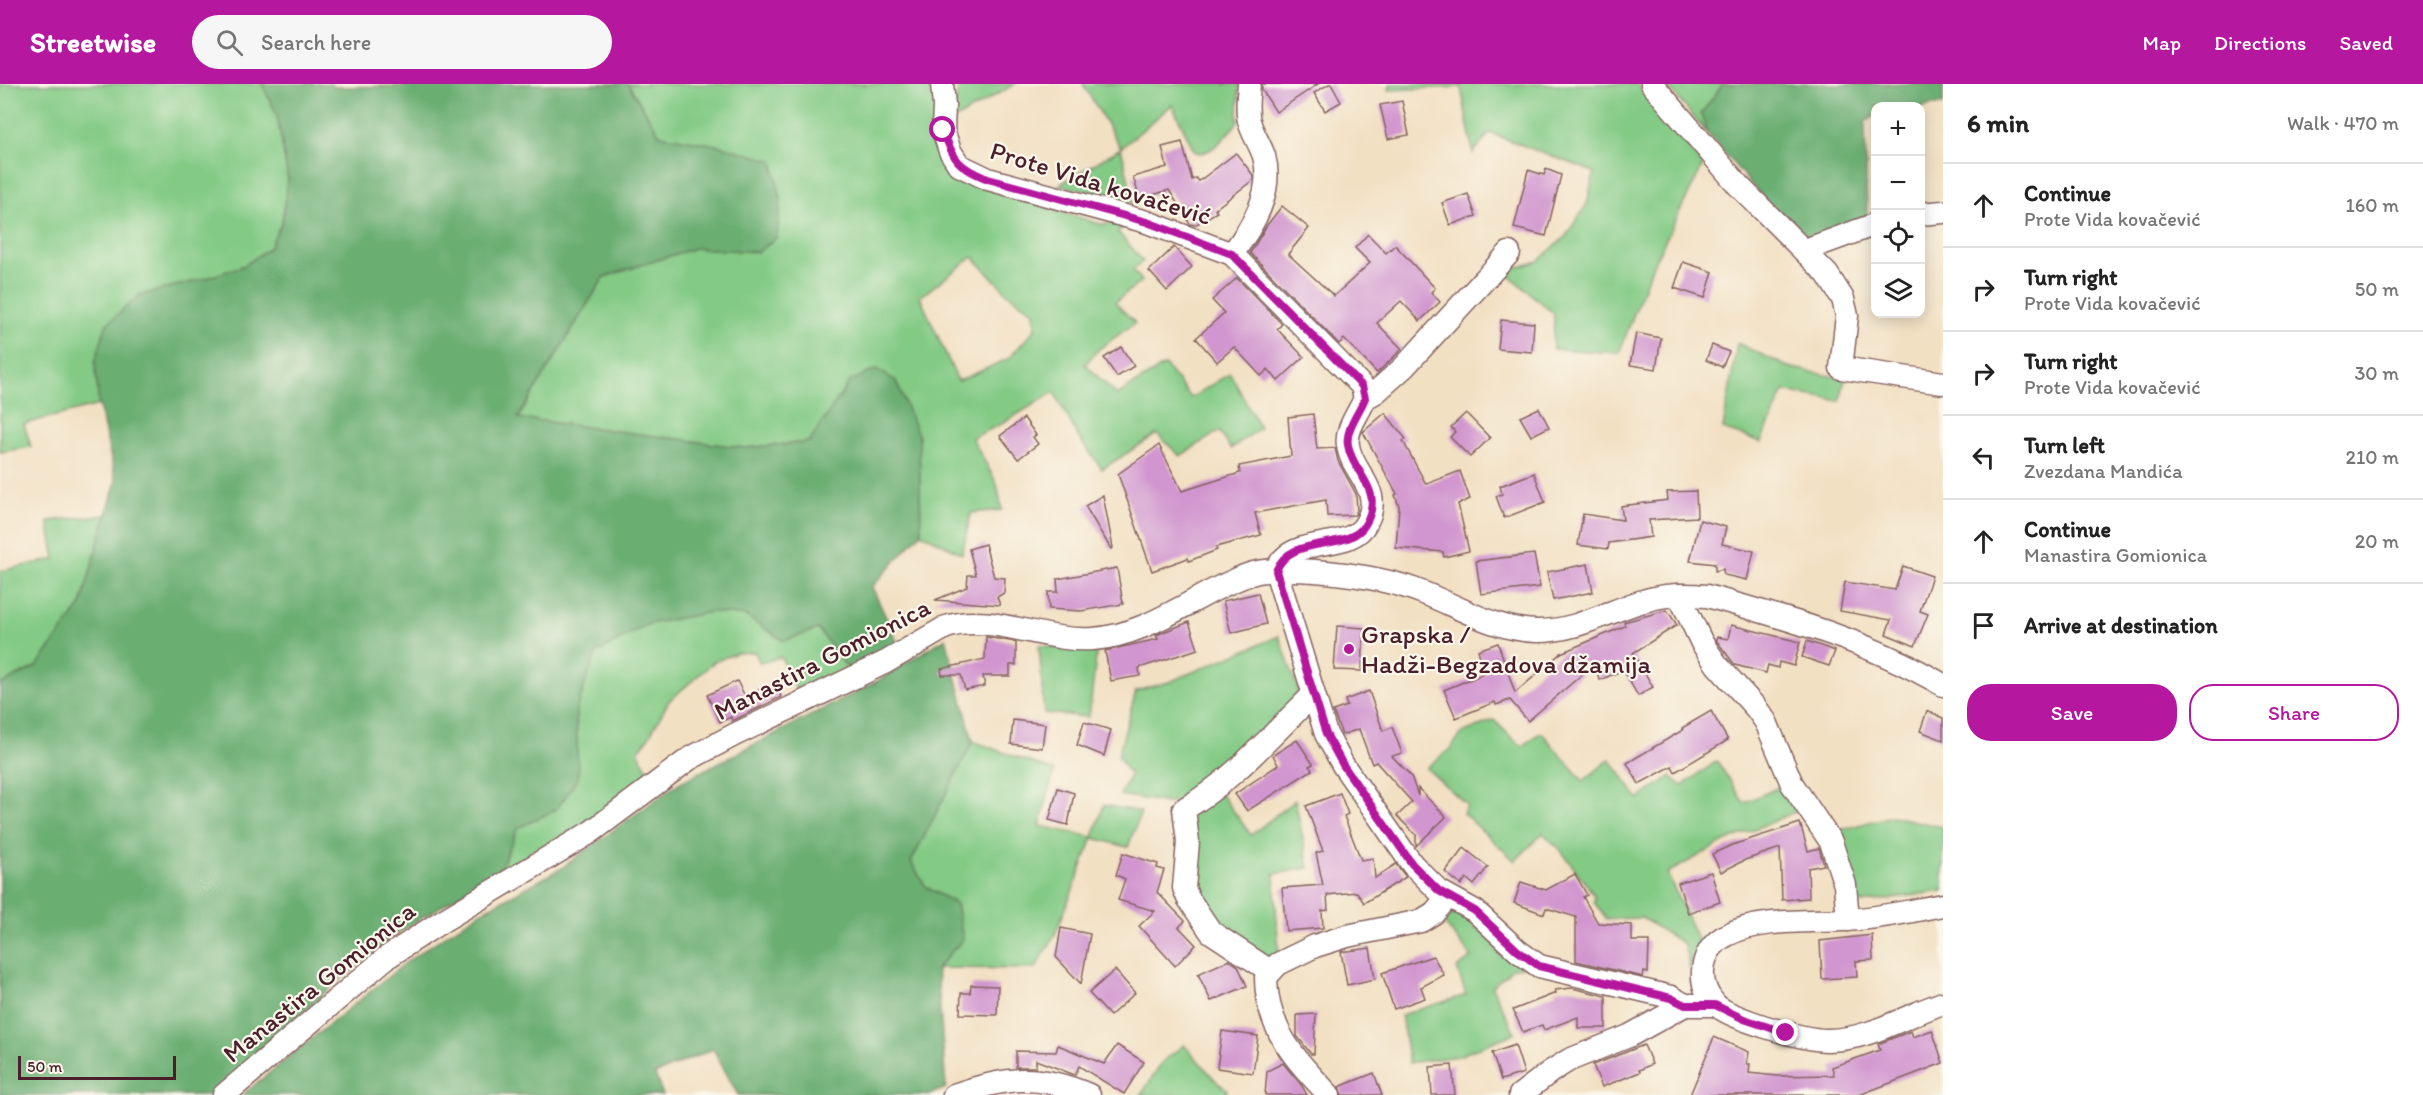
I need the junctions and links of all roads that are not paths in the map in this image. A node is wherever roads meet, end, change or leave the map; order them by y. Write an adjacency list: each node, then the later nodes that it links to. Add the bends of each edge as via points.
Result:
1 (942, 84): 9 (street, Prote Vida kovačević, via 943,130 959,165 988,179 1147,222)
2 (1249, 84): 9 (street, via 1247,112 1268,177 1253,224)
3 (1652, 84): 7 (street, via 1739,186)
4 (1943, 212): 5 (street)
5 (1925, 214)
6 (1871, 225): 7 (street)
7 (1805, 250): 10 (street, via 1843,299 1847,316 1841,368)
8 (1509, 253): 11 (street, via 1404,367)
9 (1232, 254): 11 (street, Prote Vida kovačević, via 1358,381)
10 (1943, 383)
11 (1365, 398): 12 (street, via 1351,426 1348,447 1371,493 1366,524 1351,536 1292,552 1282,559)
12 (1276, 571): 13 (street, Manastira Gomionica, via 1377,579 1420,591 1496,623 1529,631 1575,626 1636,603); 15 (street); 23 (street, Manastira Gomionica, via 1246,576 1124,634 1100,639 1075,640 976,622 946,627 885,662 689,759 591,832 386,958)
13 (1679, 595): 14 (street, Manastira Gomionica, via 1707,596 1805,623 1905,663); 18 (street, via 1717,665 1766,722 1792,784 1831,842 1845,885)
14 (1943, 685)
15 (1313, 695): 16 (street, via 1326,734 1376,815 1412,864); 19 (street, via 1225,779 1184,809 1188,842 1184,888 1188,898 1211,932)
16 (1448, 897): 19 (street, via 1421,921 1315,946); 21 (street, via 1475,911 1539,966 1671,998)
17 (1943, 905): 18 (street)
18 (1848, 920): 22 (street, via 1754,925 1725,936 1710,948 1703,965 1704,988)
19 (1270, 971): 26 (street, via 1266,977 1273,1020 1294,1058)
20 (1943, 1003): 22 (street, via 1877,1031 1824,1040 1765,1026)
21 (1685, 1005): 22 (street); 27 (street, via 1629,1036 1569,1060)
22 (1715, 1005)
23 (224, 1095)
24 (954, 1095): 25 (street, via 976,1087 1029,1079 1062,1084)
25 (1089, 1095)
26 (1329, 1095)
27 (1520, 1095)

